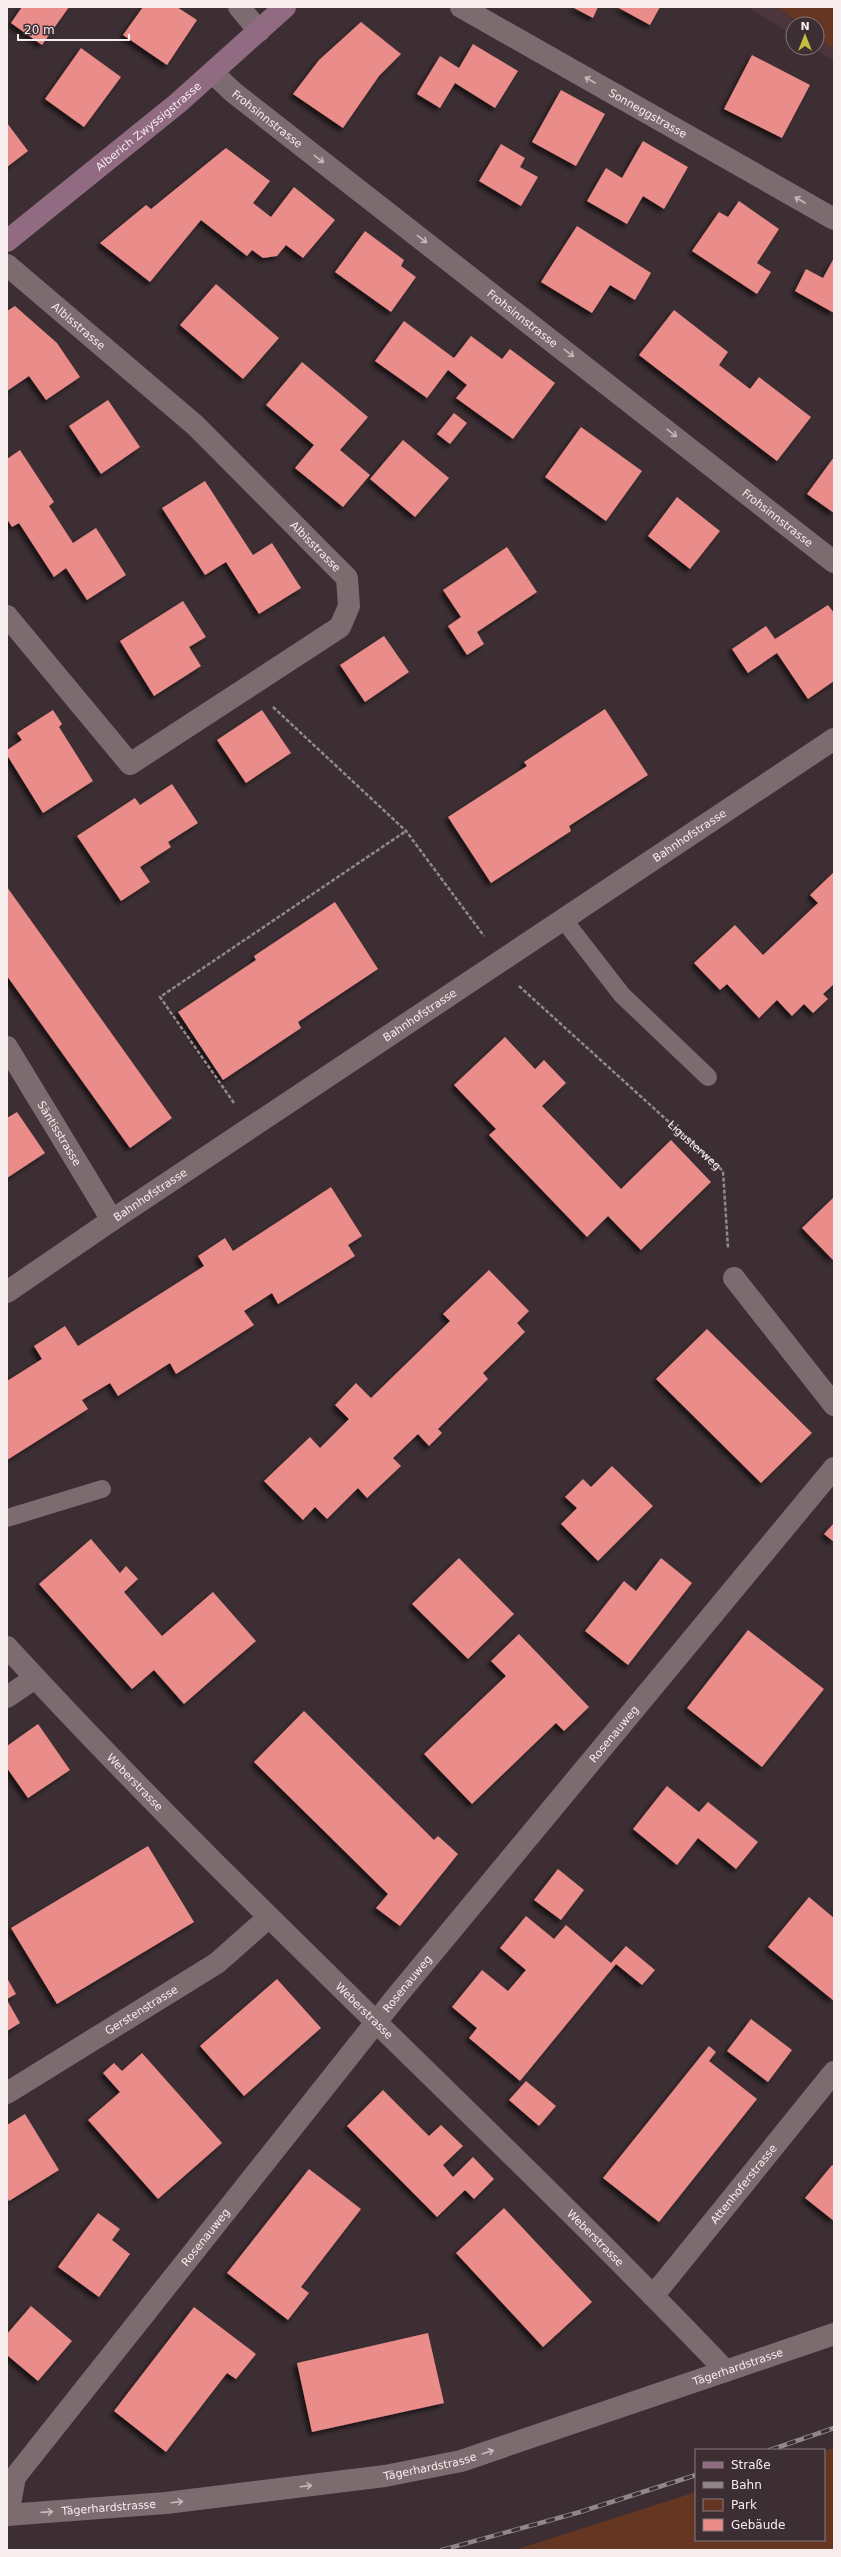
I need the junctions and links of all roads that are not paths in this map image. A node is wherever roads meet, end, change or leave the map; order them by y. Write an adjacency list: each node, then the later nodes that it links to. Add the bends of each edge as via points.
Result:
1 (240, 7): 4 (street)
2 (285, 7): 4 (street, Alberich Zwyssigstrasse)
3 (465, 9): 6 (street, Sonneggstrasse, one-way to 3)
4 (259, 31): 5 (street, Alberich Zwyssigstrasse)
5 (213, 73): 7 (street, Alberich Zwyssigstrasse); 9 (street, Frohsinnstrasse, one-way to 9, via 233,92)
6 (834, 219)
7 (7, 241)
8 (7, 264): 10 (street, Albisstrasse, via 195,425 347,578 349,606 340,627 130,764)
9 (834, 562)
10 (7, 616)
11 (834, 739): 12 (street, Bahnhofstrasse)
12 (563, 919): 14 (lane, via 622,995); 15 (street, Bahnhofstrasse)
13 (7, 1047): 15 (street, Säntisstrasse)
14 (708, 1077)
15 (112, 1220): 17 (street, Bahnhofstrasse)
16 (734, 1278): 18 (street)
17 (7, 1292)
18 (834, 1405)
19 (834, 1468): 26 (street, Rosenauweg)
20 (102, 1489): 21 (lane)
21 (7, 1518)
22 (7, 1647): 23 (street, Weberstrasse)
23 (35, 1678): 24 (street); 25 (street, Weberstrasse)
24 (7, 1697)
25 (269, 1917): 26 (street, Weberstrasse); 28 (street, Gerstenstrasse, via 217,1964)
26 (377, 2021): 29 (street, Weberstrasse); 32 (street, Rosenauweg, via 14,2477)
27 (834, 2072): 29 (street, Attenhoferstrasse)
28 (7, 2092)
29 (653, 2296): 31 (street, Weberstrasse)
30 (834, 2334): 31 (street, Tägerhardstrasse)
31 (726, 2371): 32 (street, Tägerhardstrasse, one-way to 31, via 166,2503 385,2476 461,2462)
32 (8, 2515)

